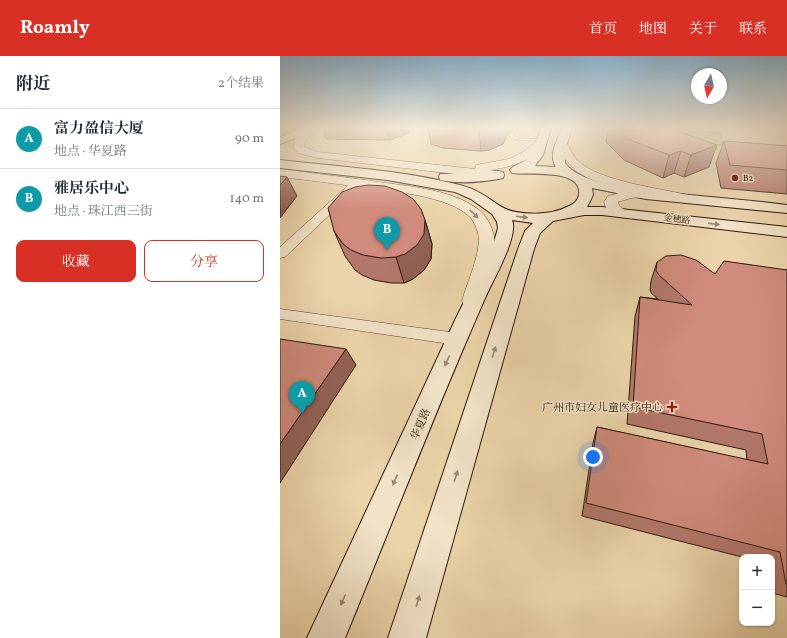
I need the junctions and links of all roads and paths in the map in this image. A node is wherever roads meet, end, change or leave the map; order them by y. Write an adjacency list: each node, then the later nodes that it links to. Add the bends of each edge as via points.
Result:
1 (319, 155): 8 (street)
2 (527, 155): 8 (street, via 500,166)
3 (536, 155): 9 (main road, via 531,164)
4 (559, 155): 12 (main road, via 559,164)
5 (567, 155): 15 (street, via 573,163 589,173 622,185)
6 (280, 158): 11 (main road, via 452,178)
7 (280, 164): 16 (main road, via 428,183 476,195)
8 (427, 167): 11 (street)
9 (516, 170): 11 (main road); 12 (main road, via 548,169)
10 (280, 173): 13 (street)
11 (498, 175): 16 (main road, via 482,189 481,194)
12 (570, 175): 14 (main road, 金穗路, via 611,189); 19 (main road, via 584,184 584,201 575,210)
13 (350, 182): 16 (street, via 439,192); 23 (street); 25 (street, one-way to 25, via 440,197 466,207 479,218 486,236 486,246)
14 (640, 194): 15 (main road, 金穗路); 18 (street, via 612,199 612,207)
15 (683, 198): 17 (main road, 金穗路)
16 (491, 206): 19 (main road, one-way to 19, via 518,217); 21 (main road, 华夏路, via 505,222 506,228)
17 (787, 209)
18 (620, 213): 19 (main road, 金穗路, via 593,211); 20 (main road, 金穗路, one-way to 20)
19 (557, 215): 22 (main road, via 533,231)
20 (787, 232)
21 (498, 250): 22 (main road); 25 (main road, 华夏路)
22 (525, 253): 27 (main road, one-way to 22)
23 (280, 254)
24 (280, 314): 25 (street)
25 (461, 328): 26 (main road, 华夏路, one-way to 26)
26 (326, 638)
27 (407, 638)

